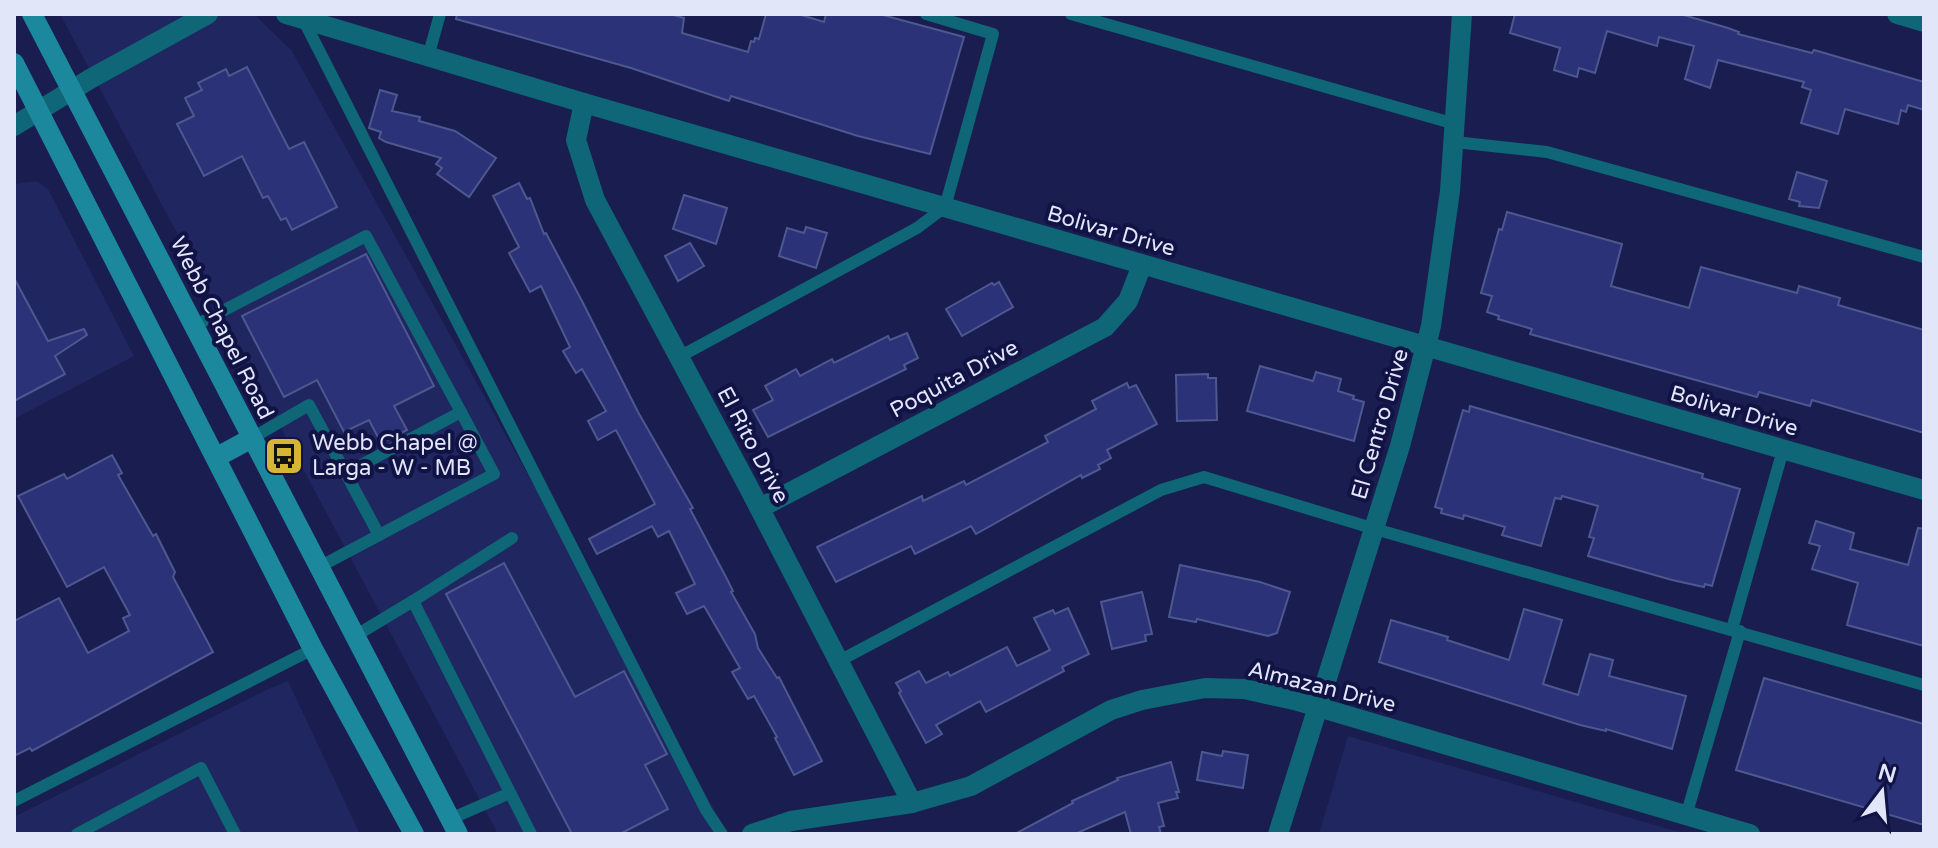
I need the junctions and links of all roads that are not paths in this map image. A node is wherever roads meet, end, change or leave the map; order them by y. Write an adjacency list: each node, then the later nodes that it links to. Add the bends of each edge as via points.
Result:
1 (32, 14): 13 (main road, Webb Chapel Road)
2 (208, 14): 9 (street)
3 (440, 14): 11 (lane)
4 (926, 14): 18 (lane, via 993,34)
5 (1071, 14): 17 (lane)
6 (1462, 14): 17 (street, El Centro Drive)
7 (1897, 14): 10 (street)
8 (295, 16): 11 (street, Bolivar Drive); 52 (lane)
9 (186, 19): 13 (street)
10 (1924, 22)
11 (428, 57): 14 (street, Bolivar Drive)
12 (14, 63): 15 (main road)
13 (72, 90): 15 (street); 21 (main road, Webb Chapel Road)
14 (584, 103): 18 (street, Bolivar Drive); 23 (street, El Rito Drive, via 576,140 595,200)
15 (39, 111): 16 (street); 27 (main road)
16 (14, 126)
17 (1455, 133): 19 (lane, via 1547,152); 22 (street, El Centro Drive, via 1441,269)
18 (945, 207): 20 (street, Bolivar Drive); 23 (lane, via 917,228)
19 (1924, 257)
20 (1142, 265): 22 (street, Bolivar Drive); 30 (street, Poquita Drive, via 1128,301 1105,327)
21 (194, 326): 24 (lane, via 366,236); 25 (main road, Webb Chapel Road)
22 (1426, 347): 26 (street, Bolivar Drive); 31 (street, El Centro Drive)
23 (679, 357): 30 (street, El Rito Drive)
24 (461, 412): 28 (lane); 32 (lane, via 494,474)
25 (252, 438): 27 (main road); 28 (lane, via 309,405); 34 (main road, Webb Chapel Road)
26 (1783, 450): 29 (street, Bolivar Drive); 36 (lane)
27 (217, 457): 38 (main road)
28 (346, 473): 32 (lane)
29 (1924, 490)
30 (760, 508): 39 (street, El Rito Drive)
31 (1375, 529): 36 (lane); 39 (lane, via 1204,477 1161,490); 41 (street, El Centro Drive)
32 (379, 535): 34 (lane)
33 (512, 538): 35 (lane)
34 (319, 567): 37 (main road, Webb Chapel Road)
35 (413, 601): 37 (lane); 42 (lane)
36 (1736, 630): 40 (lane); 45 (lane)
37 (355, 636): 46 (main road, Webb Chapel Road)
38 (313, 649): 43 (lane); 50 (main road)
39 (839, 661): 44 (street, El Rito Drive)
40 (1924, 685)
41 (1319, 708): 44 (street, Almazan Drive, via 1244,689 1205,688 1142,700 1111,710 971,786); 45 (street, Almazan Drive); 54 (street, El Centro Drive)
42 (510, 793): 46 (lane); 51 (lane)
43 (14, 801)
44 (912, 803): 53 (street, Almazan Drive, via 791,821)
45 (1686, 816): 47 (street, Almazan Drive)
46 (454, 827)
47 (1742, 833)
48 (77, 834): 49 (lane, via 201,768)
49 (235, 834)
50 (414, 834)
51 (531, 834)
52 (722, 834)
53 (752, 834)
54 (1278, 834)

